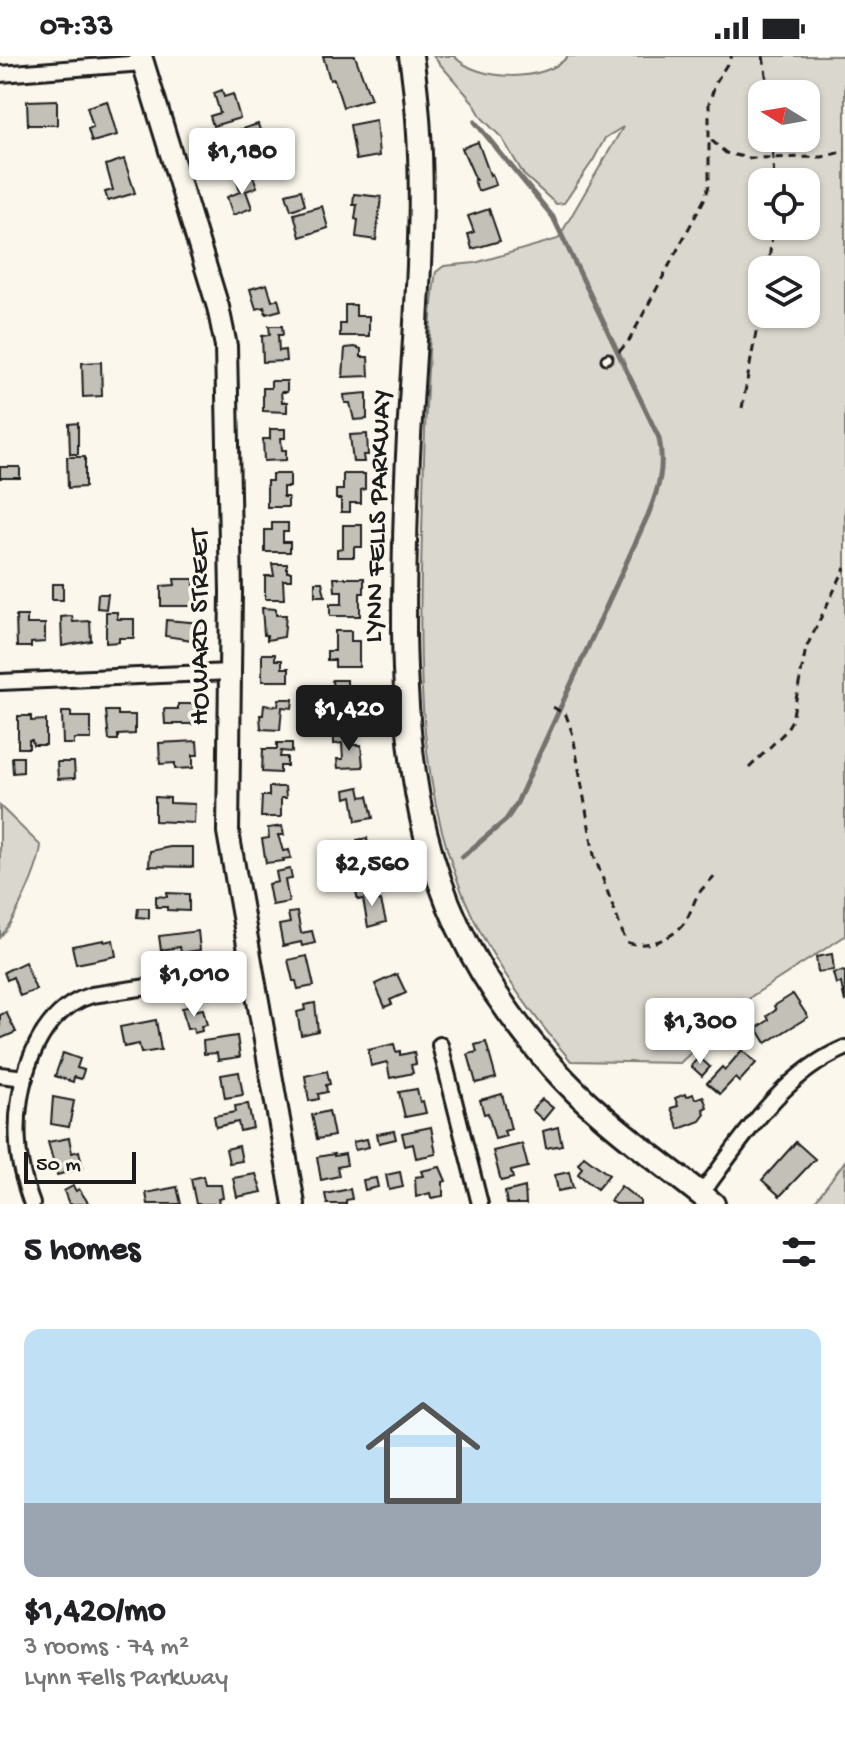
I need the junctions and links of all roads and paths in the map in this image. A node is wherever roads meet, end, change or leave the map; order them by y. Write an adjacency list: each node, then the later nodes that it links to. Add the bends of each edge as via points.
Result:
1 (411, 56): 28 (main road, LYNN FELLS PARKWAY, via 422,205 407,479 405,666 412,774 425,838 459,928 526,1036 597,1112)
2 (732, 56): 7 (path, via 711,94)
3 (763, 56): 6 (path)
4 (142, 60): 5 (street); 18 (street, HOWARD STREET, via 224,333)
5 (0, 74)
6 (767, 80)
7 (709, 137): 11 (path, via 731,156); 15 (path, via 706,196)
8 (845, 151): 12 (path)
9 (773, 152): 11 (path)
10 (790, 152): 12 (path)
11 (773, 157): 12 (path); 13 (path)
12 (796, 157)
13 (773, 168)
14 (757, 328): 16 (path)
15 (623, 350)
16 (742, 408)
17 (845, 568): 21 (path, via 806,648 792,720)
18 (230, 672): 19 (street); 23 (street, HOWARD STREET, via 228,832)
19 (0, 682)
20 (553, 707): 22 (path, via 564,713 573,735 594,855 626,942 650,943 677,931)
21 (749, 768)
22 (717, 873)
23 (251, 972): 27 (street, via 78,1000 50,1022); 30 (street, HOWARD STREET)
24 (440, 1045): 31 (street)
25 (845, 1048): 28 (street, via 812,1065 784,1089)
26 (0, 1075): 27 (street)
27 (25, 1078): 29 (street, via 18,1145)
28 (707, 1199)
29 (32, 1204)
30 (294, 1204)
31 (480, 1204)

